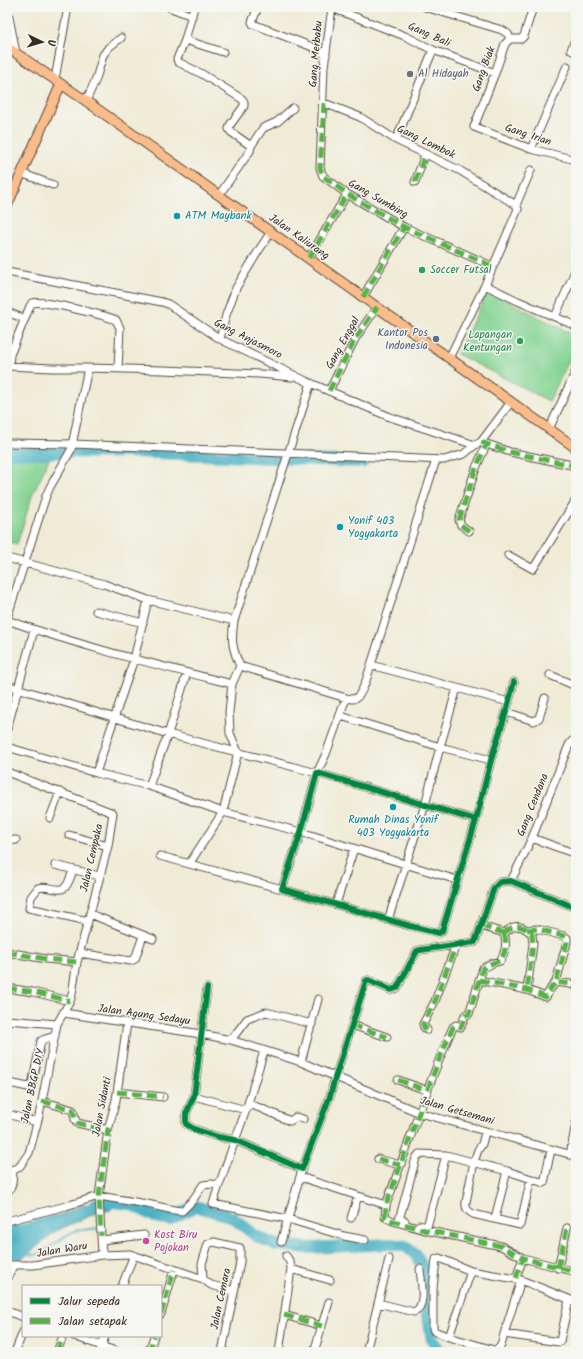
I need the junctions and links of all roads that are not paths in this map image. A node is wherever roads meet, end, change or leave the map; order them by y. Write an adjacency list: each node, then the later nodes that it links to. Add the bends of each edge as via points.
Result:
1 (7, 7): 17 (street)
2 (68, 7): 22 (street)
3 (169, 7): 9 (street)
4 (194, 7): 9 (street)
5 (258, 7): 19 (street, via 253,24 310,46)
6 (425, 7): 13 (street, via 502,30 508,34)
7 (533, 7): 13 (street, Gang Biak, via 524,36 521,39)
8 (332, 8): 15 (street, Gang Bali, via 405,36); 19 (street, Gang Merbabu)
9 (192, 16): 12 (street)
10 (576, 37): 18 (street, via 571,50)
11 (121, 38): 23 (street, via 103,54)
12 (185, 40): 16 (street); 28 (street, via 178,62 202,74 244,102 229,129)
13 (510, 40): 21 (street, Gang Biak, via 505,44)
14 (7, 47): 17 (main road, Jalan Kaliurang)
15 (433, 50): 21 (street, Gang Bali); 27 (street)
16 (223, 52)
17 (16, 53): 22 (main road, Jalan Kaliurang)
18 (576, 53)
19 (326, 55): 24 (street, Gang Merbabu)
20 (567, 66): 29 (street)
21 (496, 73): 26 (street, Gang Biak)
22 (58, 82): 23 (main road, Jalan Kaliurang); 33 (main road)
23 (86, 101): 37 (main road, Jalan Kaliurang)
24 (324, 103): 27 (street, Gang Lombok, via 360,117); 36 (street, Gang Sumbing, via 321,172)
25 (294, 108): 28 (street, via 277,122 263,128)
26 (474, 128): 29 (street, Gang Irian)
27 (396, 140): 30 (street, Gang Lombok)
28 (250, 146): 37 (street, via 250,151)
29 (531, 148): 31 (street, Gang Irian)
30 (425, 154): 34 (street); 39 (street, Gang Lombok, via 459,170)
31 (576, 160)
32 (531, 170): 39 (street)
33 (21, 173): 35 (street); 38 (main road)
34 (415, 182)
35 (53, 185)
36 (347, 194): 40 (street, Gang Sumbing); 42 (street)
37 (219, 195): 41 (main road, Jalan Kaliurang)
38 (8, 201)
39 (516, 205): 43 (street, via 518,209)
40 (404, 227): 43 (street, Gang Sumbing); 47 (street)
41 (271, 232): 42 (main road, Jalan Kaliurang); 53 (street, via 236,288)
42 (309, 258): 47 (main road, Jalan Kaliurang)
43 (492, 266): 46 (street)
44 (576, 269): 50 (street)
45 (7, 272): 53 (street, Gang Anjasmoro, via 162,302)
46 (485, 285): 50 (street); 55 (street)
47 (363, 297): 48 (main road, Jalan Kaliurang)
48 (377, 307): 55 (main road, Jalan Kaliurang); 62 (street, Gang Enggal, via 355,339)
49 (7, 312): 51 (street)
50 (554, 317): 52 (street)
51 (25, 319): 54 (street); 58 (street, via 32,303 40,301 116,320 120,328)
52 (576, 326)
53 (220, 339): 60 (street, Gang Anjasmoro)
54 (10, 345): 56 (street)
55 (449, 358): 63 (main road, Jalan Kaliurang)
56 (8, 366): 57 (street)
57 (88, 368): 58 (street); 67 (street)
58 (118, 369): 60 (street, via 260,374)
59 (576, 371): 64 (street)
60 (302, 379): 61 (street, Gang Anjasmoro)
61 (311, 383): 62 (street, Gang Anjasmoro); 69 (street)
62 (329, 391): 66 (street, Gang Anjasmoro, via 390,417)
63 (511, 402): 64 (main road, Jalan Kaliurang); 66 (street)
64 (549, 429): 68 (main road, Jalan Kaliurang)
65 (7, 443): 67 (street)
66 (481, 444): 70 (street, via 454,458); 71 (street, Gang Anjasmoro); 73 (street, via 459,520)
67 (72, 447): 69 (street); 76 (street, via 48,492)
68 (576, 448)
69 (288, 454): 70 (street); 80 (street)
70 (436, 460): 84 (street)
71 (576, 466)
72 (576, 500): 74 (street, via 533,569)
73 (469, 532)
74 (508, 555)
75 (7, 558): 76 (street)
76 (25, 564): 77 (street, via 104,584); 79 (street)
77 (148, 600): 80 (street); 81 (street)
78 (96, 610): 81 (street)
79 (7, 619): 82 (street)
80 (234, 621): 85 (street, via 232,647)
81 (143, 623): 83 (street)
82 (34, 630): 83 (street); 92 (street)
83 (134, 659): 86 (street); 99 (street)
84 (371, 665): 93 (street); 94 (street, via 358,697)
85 (240, 666): 90 (street); 94 (street)
86 (187, 673): 90 (street); 101 (street)
87 (550, 675): 91 (street)
88 (514, 682): 96 (street)
89 (7, 684): 92 (street)
90 (232, 684): 105 (street, via 230,733)
91 (576, 686)
92 (19, 688): 99 (street); 100 (street)
93 (457, 688): 96 (street); 103 (street)
94 (346, 698): 98 (street)
95 (545, 698): 97 (street, via 537,720)
96 (508, 702): 97 (street)
97 (506, 712): 106 (street)
98 (341, 716): 103 (street); 109 (street)
99 (114, 717): 101 (street); 108 (street)
100 (7, 729)
101 (168, 734): 105 (street); 110 (street)
102 (576, 741): 118 (street, Gang Cendana, via 570,742)
103 (440, 746): 106 (street); 112 (street)
104 (7, 747): 108 (street)
105 (238, 752): 109 (street); 113 (street)
106 (491, 760): 115 (street)
107 (7, 772): 111 (street, Jalan Cempaka)
108 (96, 773): 110 (street)
109 (317, 773): 112 (street); 116 (street)
110 (149, 786): 113 (street)
111 (60, 792): 114 (street); 121 (street, Jalan Cempaka, via 112,812)
112 (425, 805): 115 (street); 126 (street)
113 (223, 812): 116 (street); 125 (street)
114 (50, 818)
115 (476, 820): 130 (street)
116 (301, 832): 122 (street); 132 (street)
117 (69, 835): 121 (street)
118 (532, 838): 123 (street); 131 (street, Gang Cendana)
119 (16, 840): 120 (street)
120 (7, 841)
121 (108, 846): 129 (street, Jalan Cempaka)
122 (354, 848): 126 (street); 133 (street)
123 (576, 854)
124 (160, 856): 125 (street)
125 (189, 864): 132 (street)
126 (407, 864): 130 (street); 136 (street)
127 (55, 865): 128 (street)
128 (73, 870): 129 (street); 137 (street, via 64,889 44,886 38,888 31,897 29,908)
129 (99, 876): 135 (street, Jalan Cempaka)
130 (457, 880): 136 (street, via 444,927 439,933)
131 (511, 881): 134 (street); 138 (street, via 497,884)
132 (282, 889): 133 (street)
133 (336, 904): 136 (street)
134 (576, 908)
135 (90, 914): 137 (street, Jalan Cempaka); 141 (street)
136 (388, 920)
137 (88, 921): 145 (street, Jalan Cempaka)
138 (481, 926): 140 (street); 143 (street, via 475,942)
139 (527, 930): 140 (street, via 517,926); 148 (street, via 537,929 567,938); 152 (street, via 532,934 533,944)
140 (504, 933): 147 (street, via 506,943 503,956 500,961 483,968)
141 (143, 936): 142 (street); 145 (street, via 135,959 131,961)
142 (153, 940)
143 (456, 945): 159 (street, via 417,951 395,989 391,990 367,980); 160 (street, via 435,1001 423,1024)
144 (7, 952): 146 (street)
145 (79, 953): 146 (street, Jalan Cempaka)
146 (77, 962): 154 (street, Jalan Cempaka)
147 (479, 980): 152 (street); 170 (street, via 469,1014 465,1015 461,1027 453,1027)
148 (556, 982): 149 (street); 152 (street, via 546,998)
149 (576, 986)
150 (7, 988): 154 (street)
151 (207, 988): 161 (street)
152 (527, 990)
153 (318, 999): 158 (street)
154 (70, 1001): 155 (street, Jalan Cempaka)
155 (61, 1018): 156 (street, Jalan Agung Sedayu); 157 (street, Jalan Agung Sedayu); 162 (street, Jalan BBGP DIY)
156 (7, 1020)
157 (127, 1023): 161 (street, Jalan Agung Sedayu); 171 (street, Jalan Sidanti)
158 (312, 1024): 164 (street, via 266,1012 247,1019); 166 (street)
159 (352, 1025): 163 (street); 167 (street)
160 (427, 1030)
161 (201, 1034): 164 (street, Jalan Agung Sedayu); 172 (street)
162 (55, 1036): 169 (street, via 45,1039 40,1045 32,1085 28,1087); 174 (street, Jalan BBGP DIY)
163 (387, 1037)
164 (231, 1040): 165 (street, Jalan Agung Sedayu)
165 (264, 1051): 166 (street, Jalan Agung Sedayu); 175 (street)
166 (301, 1062): 167 (street, Jalan Agung Sedayu)
167 (335, 1078): 176 (street, Jalan Getsemani); 190 (street)
168 (398, 1080): 170 (street)
169 (9, 1083)
170 (426, 1090): 176 (street)
171 (117, 1092): 173 (street); 181 (street, Jalan Sidanti)
172 (194, 1096): 175 (street); 183 (street, via 185,1117 187,1126)
173 (163, 1097)
174 (42, 1101): 179 (street, Jalan BBGP DIY); 181 (street, via 73,1110 77,1123)
175 (247, 1107): 178 (street, via 260,1108 290,1121 296,1117); 183 (street)
176 (420, 1113): 182 (street, Jalan Getsemani); 189 (street)
177 (7, 1114): 179 (street)
178 (303, 1119)
179 (37, 1122): 191 (street, Jalan BBGP DIY, via 29,1153 20,1166)
180 (576, 1123): 186 (street)
181 (108, 1130): 198 (street, Jalan Sidanti)
182 (483, 1131): 184 (street, Jalan Getsemani); 188 (street, via 482,1144)
183 (235, 1140): 190 (street); 195 (street)
184 (551, 1150): 186 (street, Jalan Getsemani); 194 (street, via 544,1183)
185 (446, 1155): 185 (street, via 427,1227 399,1220 417,1155); 188 (street)
186 (573, 1155)
187 (378, 1159): 189 (street)
188 (474, 1162): 192 (street); 202 (street, via 465,1206 473,1214)
189 (400, 1166): 199 (street)
190 (302, 1169): 193 (street)
191 (10, 1170): 196 (street, via 11,1187)
192 (506, 1171): 194 (street); 202 (street)
193 (300, 1177): 197 (street); 200 (street)
194 (531, 1179): 202 (street, via 520,1224)
195 (219, 1185): 198 (street, via 202,1185 182,1211); 200 (street, via 213,1204)
196 (7, 1191)
197 (358, 1196): 199 (street); 201 (street)
198 (99, 1198): 203 (street); 206 (street, Jalan Sidanti)
199 (386, 1205): 212 (street, via 385,1217 393,1221 500,1246)
200 (288, 1218): 207 (street); 208 (street)
201 (351, 1218)
202 (495, 1218)
203 (7, 1221)
204 (567, 1228): 215 (street)
205 (144, 1236): 206 (street)
206 (102, 1238): 209 (street, Jalan Waru)
207 (365, 1240)
208 (281, 1242)
209 (102, 1255): 210 (street); 214 (street, Jalan Waru)
210 (133, 1255): 216 (street); 225 (street)
211 (286, 1256): 217 (street)
212 (523, 1258): 215 (street); 223 (street)
213 (389, 1259): 229 (street)
214 (10, 1266): 221 (street)
215 (558, 1268): 220 (street)
216 (174, 1270): 222 (street); 231 (street)
217 (291, 1270): 224 (street); 232 (street)
218 (420, 1270): 229 (street, via 422,1295 421,1306 417,1311)
219 (471, 1270): 223 (street); 241 (street); 241 (street, via 436,1259 433,1328 434,1331)
220 (576, 1272)
221 (7, 1278)
222 (203, 1279): 226 (street, via 211,1285); 226 (street, Jalan Cemara, via 202,1264 210,1242 239,1247 240,1262)
223 (518, 1279): 227 (street); 236 (street)
224 (330, 1280)
225 (122, 1285)
226 (234, 1291): 247 (street, Jalan Cemara)
227 (572, 1301): 236 (street, via 558,1342)
228 (329, 1302): 234 (street)
229 (378, 1303): 250 (street)
230 (7, 1311): 233 (street)
231 (162, 1311)
232 (284, 1315): 234 (street); 248 (street)
233 (22, 1317)
234 (322, 1326): 249 (street)
235 (22, 1334): 243 (street)
236 (504, 1334): 241 (street, via 500,1348 496,1350)
237 (63, 1337): 244 (street)
238 (76, 1337): 242 (street)
239 (105, 1337): 242 (street)
240 (154, 1337): 246 (street)
241 (449, 1337)
242 (101, 1349): 245 (street)
243 (15, 1352)
244 (57, 1352)
245 (118, 1352)
246 (149, 1352)
247 (222, 1352)
248 (279, 1352)
249 (314, 1352)
250 (366, 1352)

